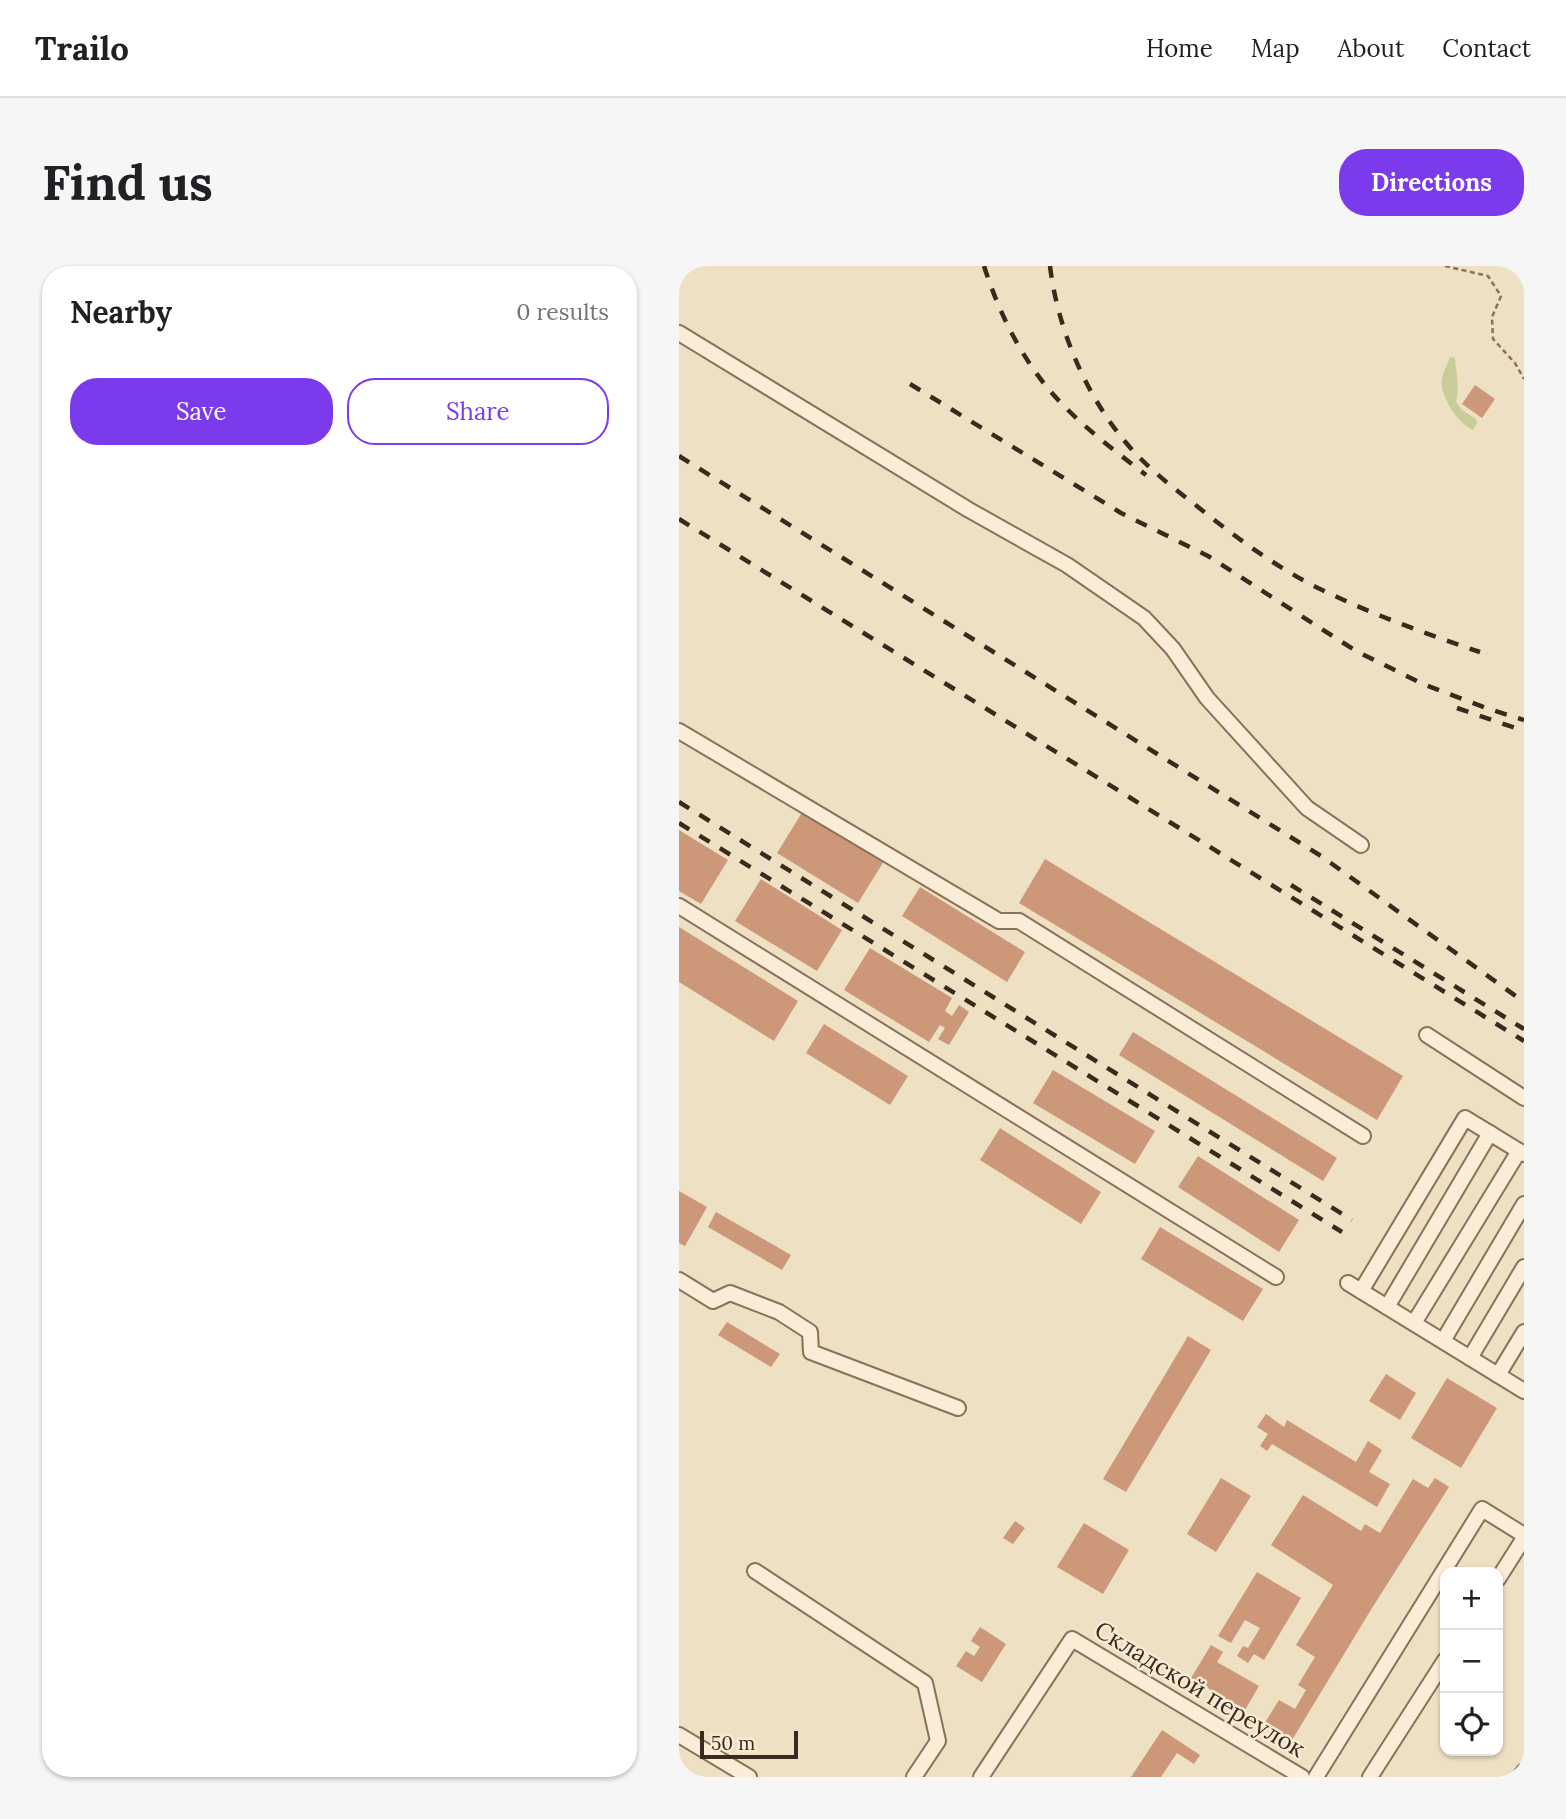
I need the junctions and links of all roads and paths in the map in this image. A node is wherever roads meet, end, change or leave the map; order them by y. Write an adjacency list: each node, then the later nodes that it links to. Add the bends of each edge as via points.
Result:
1 (1445, 266): 3 (path, via 1488,276 1501,296 1492,317 1493,339)
2 (679, 333): 5 (street, via 1067,565 1144,618 1173,649 1207,698 1307,808)
3 (1524, 379)
4 (679, 731): 10 (street, via 999,921 1019,921)
5 (1360, 845)
6 (679, 906): 14 (street)
7 (1427, 1035): 8 (street)
8 (1524, 1098)
9 (1490, 1133): 11 (street); 17 (street, via 1465,1118); 18 (street)
10 (1363, 1136)
11 (1522, 1152): 19 (street)
12 (1524, 1204): 21 (street)
13 (1524, 1266): 22 (street)
14 (1276, 1277)
15 (679, 1280): 25 (street, via 713,1301 730,1293 779,1312 810,1332 811,1352)
16 (1348, 1283): 17 (street)
17 (1361, 1291): 18 (street)
18 (1387, 1307): 19 (street)
19 (1414, 1323): 21 (street)
20 (1524, 1332): 23 (street)
21 (1443, 1341): 22 (street)
22 (1470, 1358): 23 (street)
23 (1498, 1375): 24 (street)
24 (1524, 1391)
25 (958, 1408)
26 (1524, 1537): 28 (street); 36 (street, Складской переулок, via 1482,1508)
27 (755, 1570): 33 (street, via 925,1683 938,1741)
28 (1503, 1571)
29 (1440, 1668): 37 (street)
30 (679, 1735): 32 (street)
31 (1524, 1771): 38 (street)
32 (749, 1777)
33 (914, 1777)
34 (981, 1777): 35 (street, Складской переулок, via 1072,1639)
35 (1302, 1777)
36 (1316, 1777)
37 (1370, 1777)
38 (1520, 1777)

